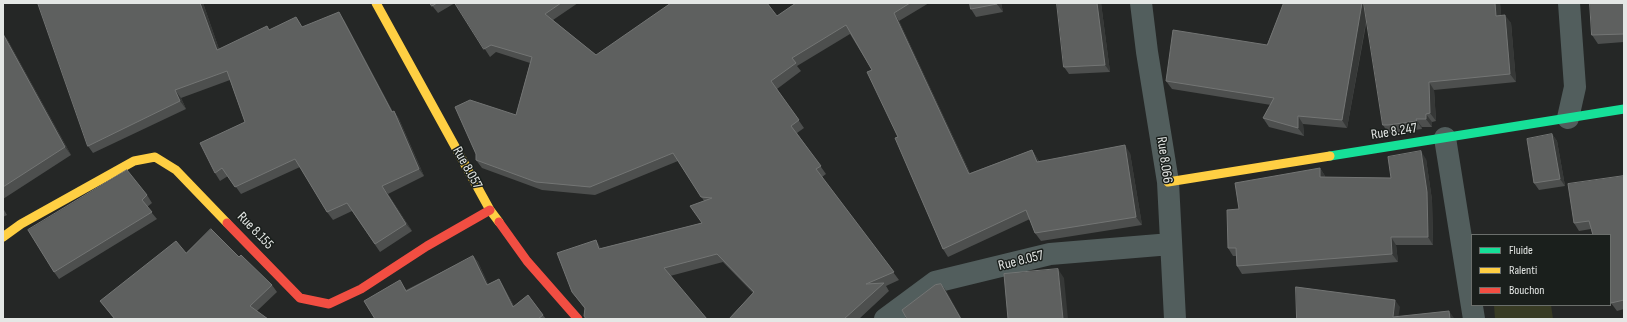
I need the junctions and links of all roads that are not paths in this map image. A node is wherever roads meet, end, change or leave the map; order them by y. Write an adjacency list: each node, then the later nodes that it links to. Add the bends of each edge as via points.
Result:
1 (376, 3): 8 (street, Rue 8.057)
2 (1141, 3): 7 (street, Rue 8.066)
3 (1569, 3): 5 (street, via 1575,87)
4 (1624, 109): 5 (street, Rue 8.247)
5 (1568, 118): 6 (street, Rue 8.247)
6 (1445, 138): 7 (street, Rue 8.247); 11 (street)
7 (1168, 182): 10 (street, Rue 8.066)
8 (490, 210): 9 (street, Rue 8.155, via 427,246 361,289 329,304 300,298 176,170 155,157 134,161 21,224); 13 (street, Rue 8.057, via 527,261)
9 (3, 237)
10 (1171, 244): 14 (street, Rue 8.057, via 1050,254 935,282); 15 (street, Rue 8.066)
11 (1471, 300)
12 (1472, 306): 16 (street)
13 (578, 319)
14 (885, 319)
15 (1175, 319)
16 (1474, 319)

